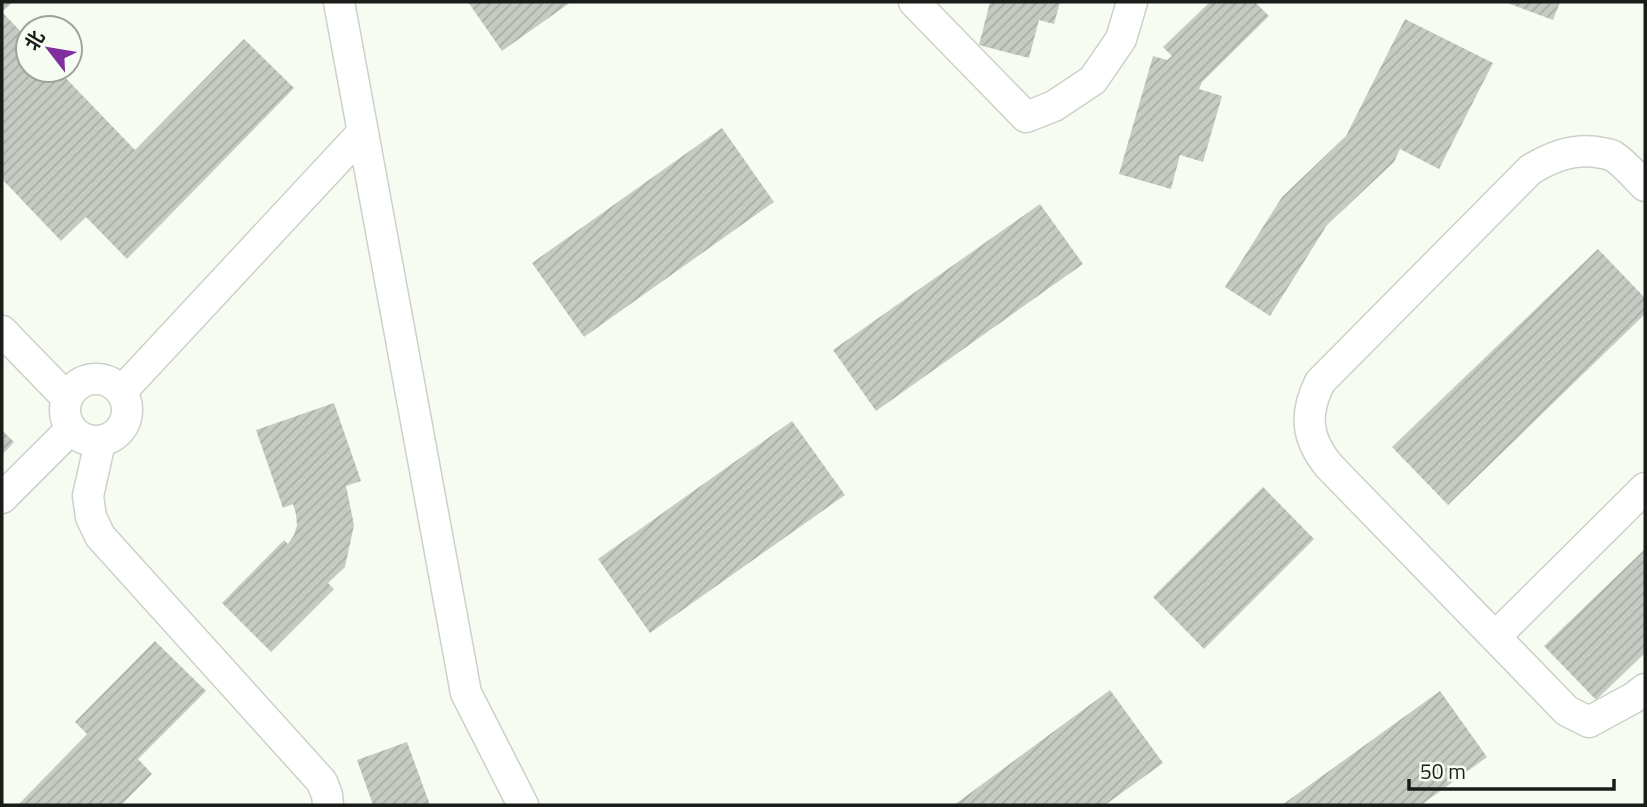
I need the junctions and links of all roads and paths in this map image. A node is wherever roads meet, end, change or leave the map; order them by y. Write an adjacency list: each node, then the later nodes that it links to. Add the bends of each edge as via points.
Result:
1 (339, 2): 4 (street)
2 (914, 2): 3 (street, via 1026,117 1054,106 1093,80 1121,39)
3 (1132, 2)
4 (363, 132): 7 (street); 16 (street, via 466,693)
5 (1645, 186): 13 (street, via 1613,156 1577,151 1544,161 1329,372 1313,396 1310,427 1320,455)
6 (2, 331): 8 (street)
7 (121, 391): 8 (street, via 92,379 73,389); 10 (street, via 126,401 125,423 119,432)
8 (67, 398): 9 (street, via 64,409)
9 (71, 429): 10 (street, via 79,437); 12 (street)
10 (100, 442): 15 (street, via 88,496 100,536 322,782)
11 (1645, 488): 13 (street)
12 (2, 498)
13 (1495, 637): 14 (street, via 1567,711 1589,723)
14 (1645, 689)
15 (328, 805)
16 (523, 805)

